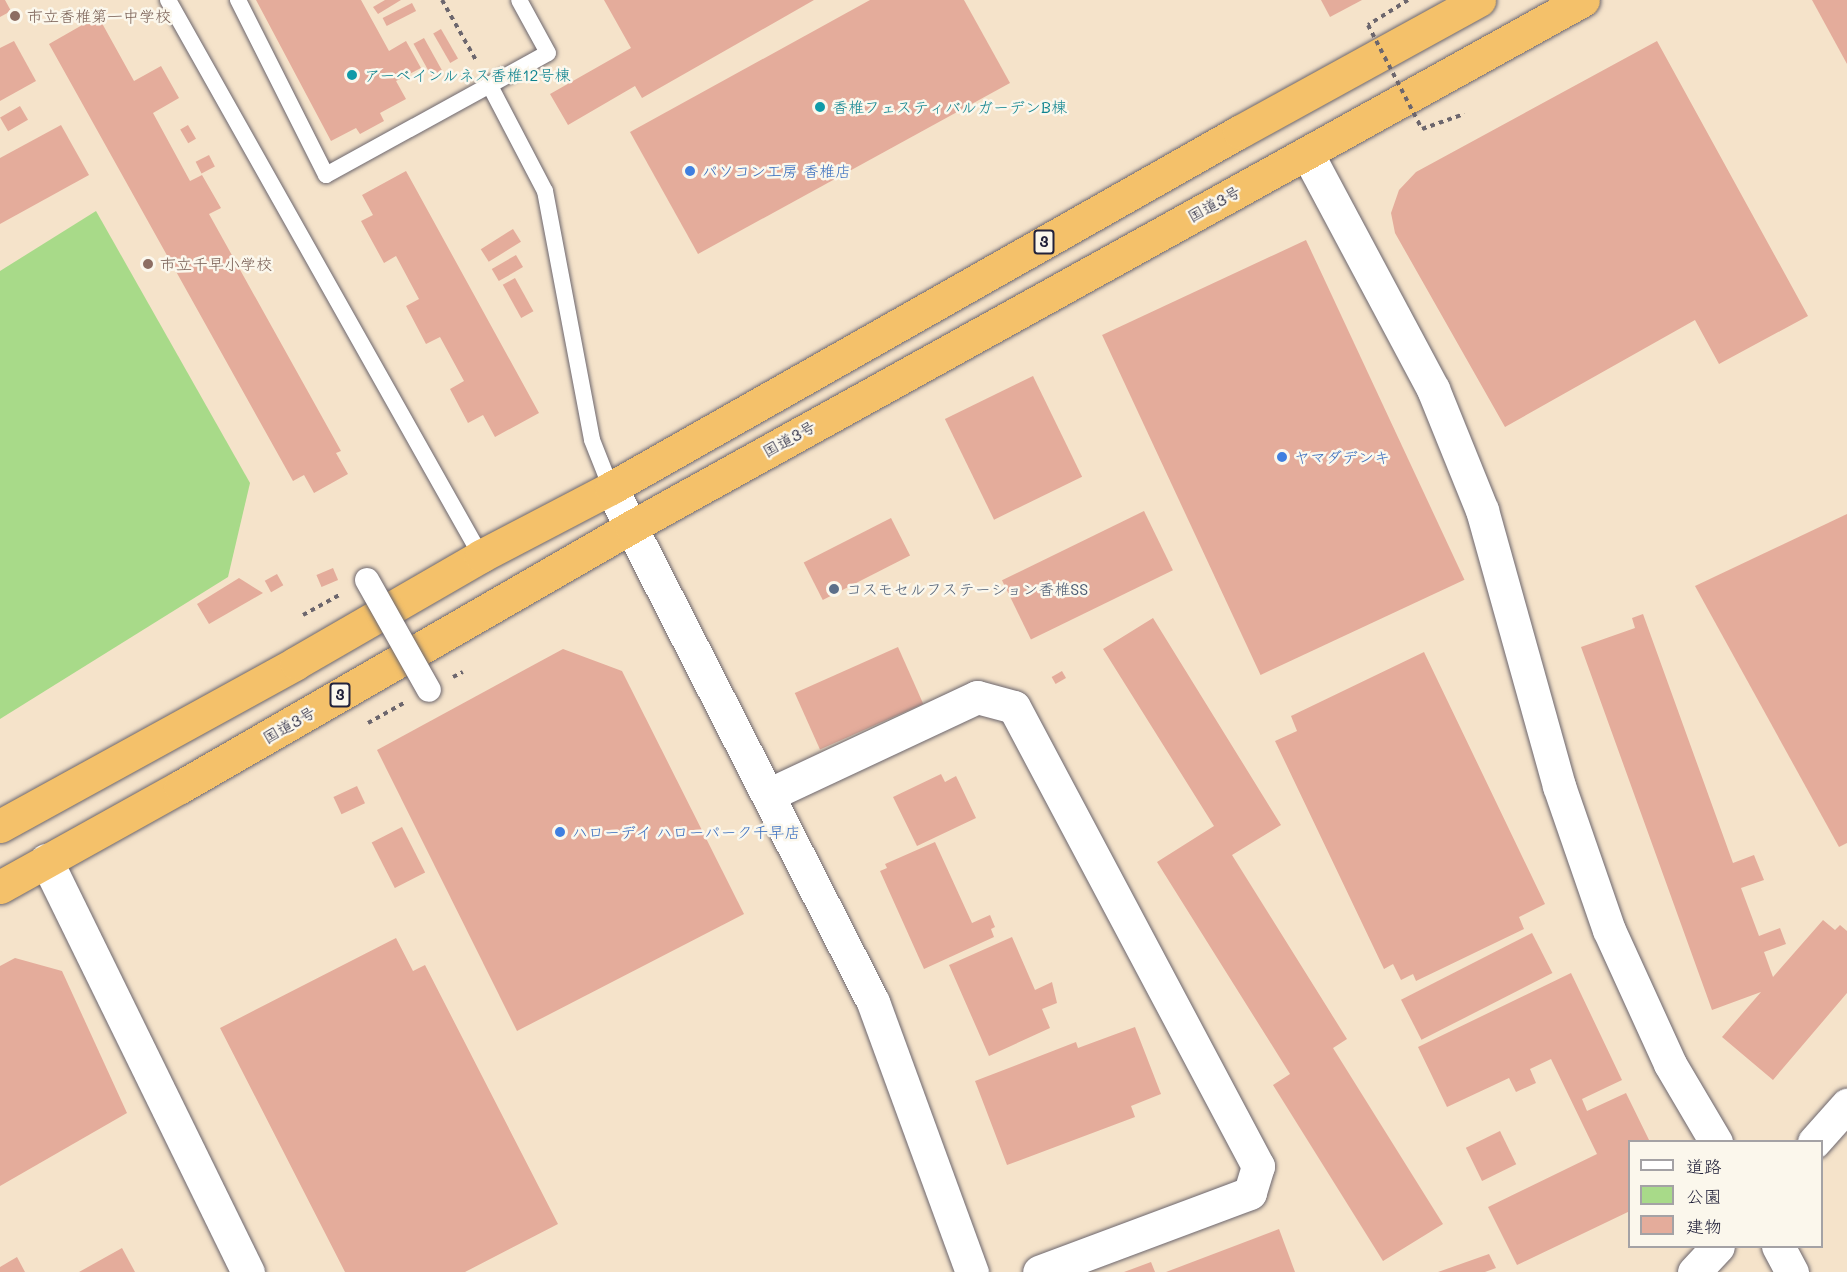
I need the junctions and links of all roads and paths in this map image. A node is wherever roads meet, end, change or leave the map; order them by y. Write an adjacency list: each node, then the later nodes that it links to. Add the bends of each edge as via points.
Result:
1 (168, 0): 13 (lane)
2 (238, 0): 8 (lane, via 326,175)
3 (442, 0): 8 (path)
4 (519, 0): 8 (lane, via 548,53)
5 (1408, 0): 9 (path, bridge, via 1368,25 1422,129)
6 (1479, 0): 11 (highway, 3)
7 (1583, 0): 10 (highway, 国道3号 / 3)
8 (489, 84): 11 (lane, via 545,191 592,440)
9 (1464, 114)
10 (1307, 153): 12 (highway, 国道3号 / 3); 21 (street, via 1433,389 1482,510 1558,786 1597,896 1670,1064)
11 (611, 488): 12 (street); 13 (highway, 3)
12 (631, 527): 16 (street); 18 (highway, 国道3号 / 3, via 180,788)
13 (481, 556): 17 (highway, 3)
14 (367, 580): 15 (street, bridge)
15 (429, 690)
16 (768, 795): 26 (street, via 873,1002); 27 (street, via 977,697 1014,707 1258,1166 1250,1193)
17 (0, 826)
18 (46, 860): 19 (highway, 国道3号 / 3); 25 (street)
19 (0, 887)
20 (1847, 1105): 22 (street)
21 (1715, 1140)
22 (1816, 1140)
23 (1716, 1248): 28 (street)
24 (1779, 1248): 29 (street)
25 (248, 1272)
26 (972, 1272)
27 (1039, 1272)
28 (1694, 1272)
29 (1792, 1272)

